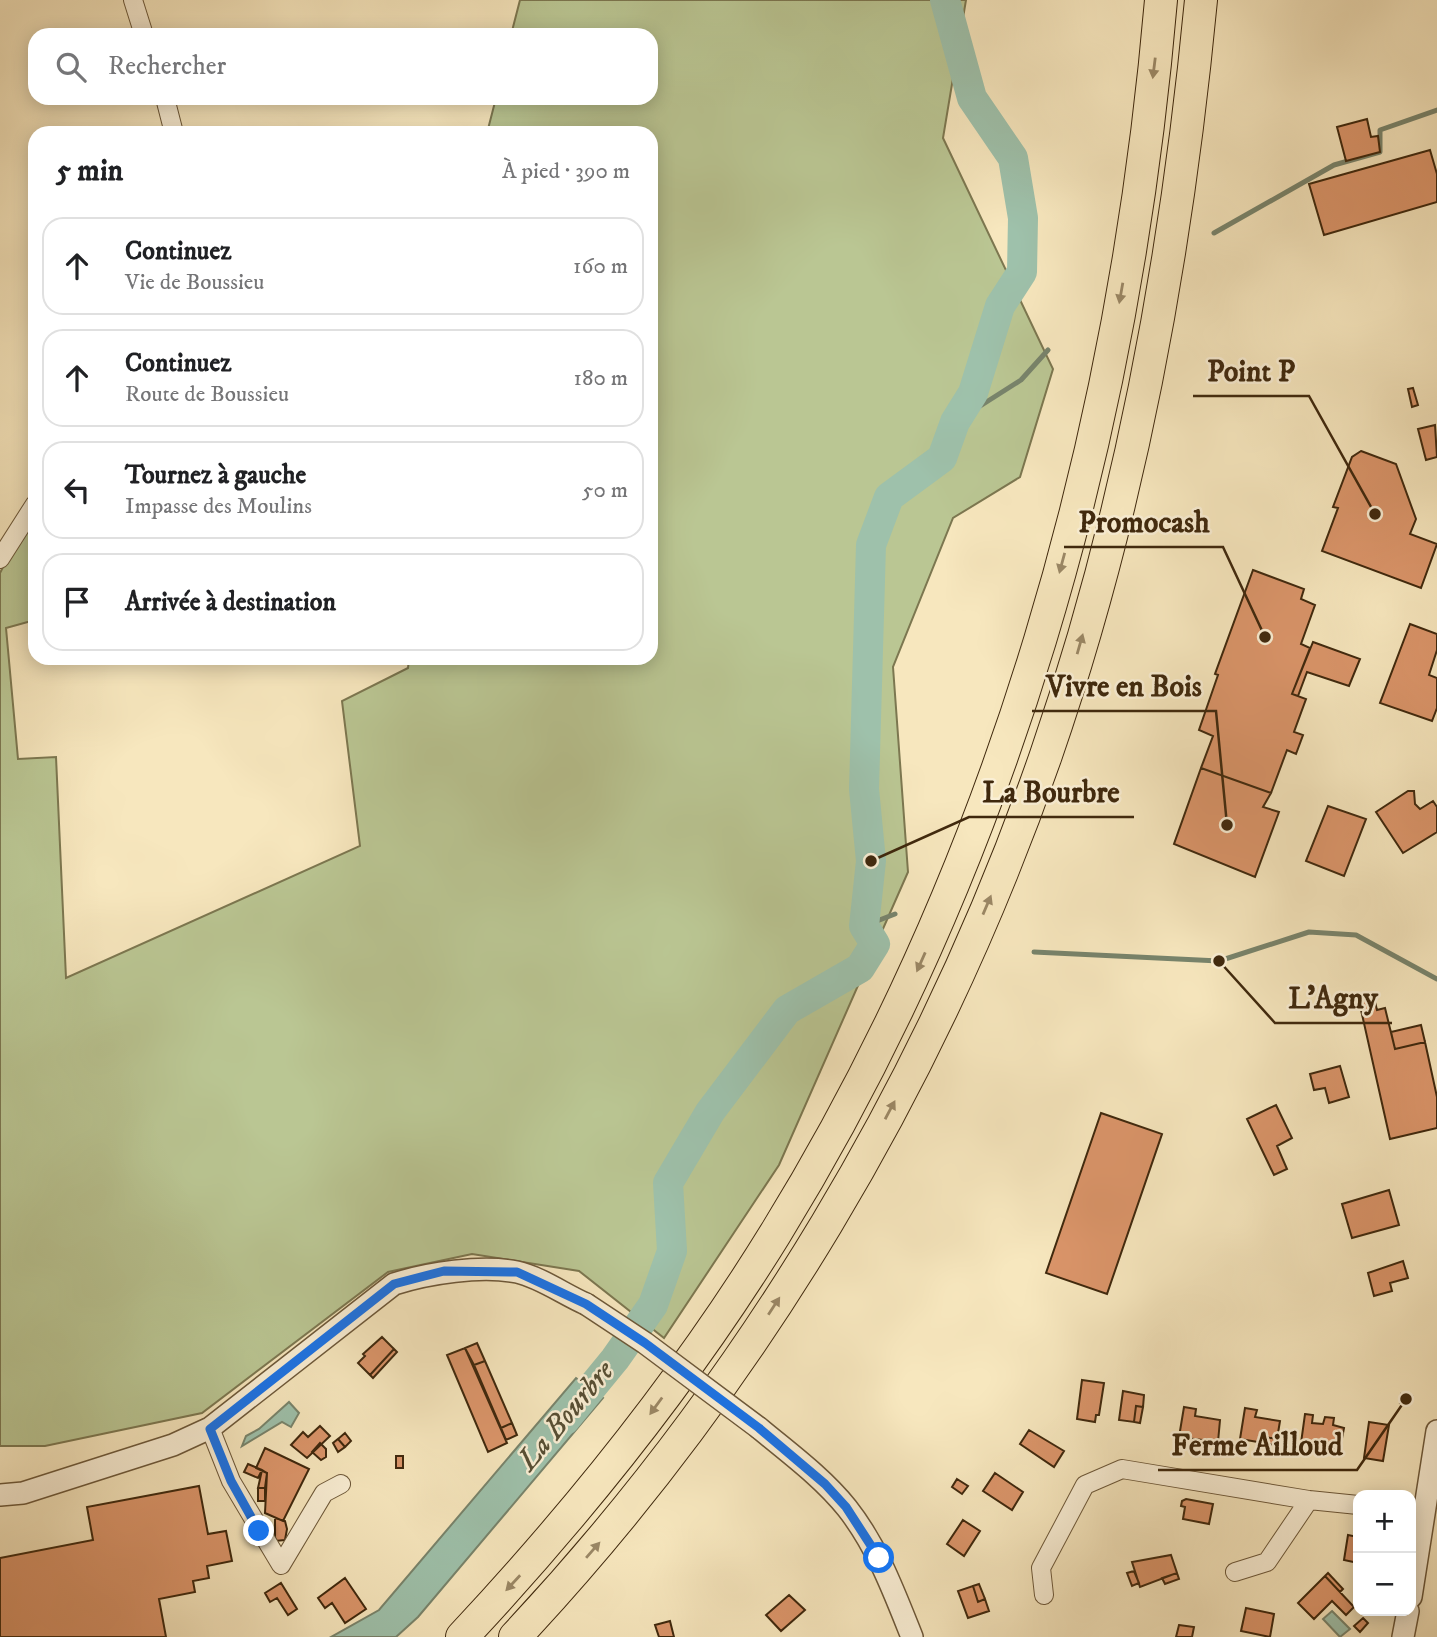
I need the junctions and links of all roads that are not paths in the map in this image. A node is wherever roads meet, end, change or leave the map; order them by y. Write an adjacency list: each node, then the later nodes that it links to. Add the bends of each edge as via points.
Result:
1 (133, 0): 4 (street)
2 (1161, 0): 20 (highway, one-way to 20, via 1128,256 1073,524 1012,734 951,893 912,982 839,1125 775,1235 711,1332 579,1507)
3 (1201, 0): 21 (highway, one-way to 3, via 657,1471 806,1257 914,1066 990,899 1045,756 1111,532 1142,397 1167,252)
4 (142, 28)
5 (167, 105): 6 (street)
6 (172, 126)
7 (28, 515): 8 (street)
8 (0, 558)
9 (210, 1429): 11 (street, via 231,1481 281,1565 324,1493); 12 (street, via 23,1493); 22 (street, bridge, via 394,1284 444,1271 517,1272 586,1304 645,1343 825,1484 879,1558)
10 (1437, 1431): 15 (street)
11 (341, 1484)
12 (0, 1495)
13 (1309, 1500): 14 (street); 17 (street, via 1267,1562); 18 (street, via 1122,1469 1085,1485 1041,1568)
14 (1353, 1504)
15 (1418, 1512): 16 (street)
16 (1415, 1553)
17 (1235, 1572)
18 (1044, 1595)
19 (1407, 1616): 23 (street)
20 (462, 1637)
21 (515, 1637)
22 (912, 1637)
23 (1404, 1637)

